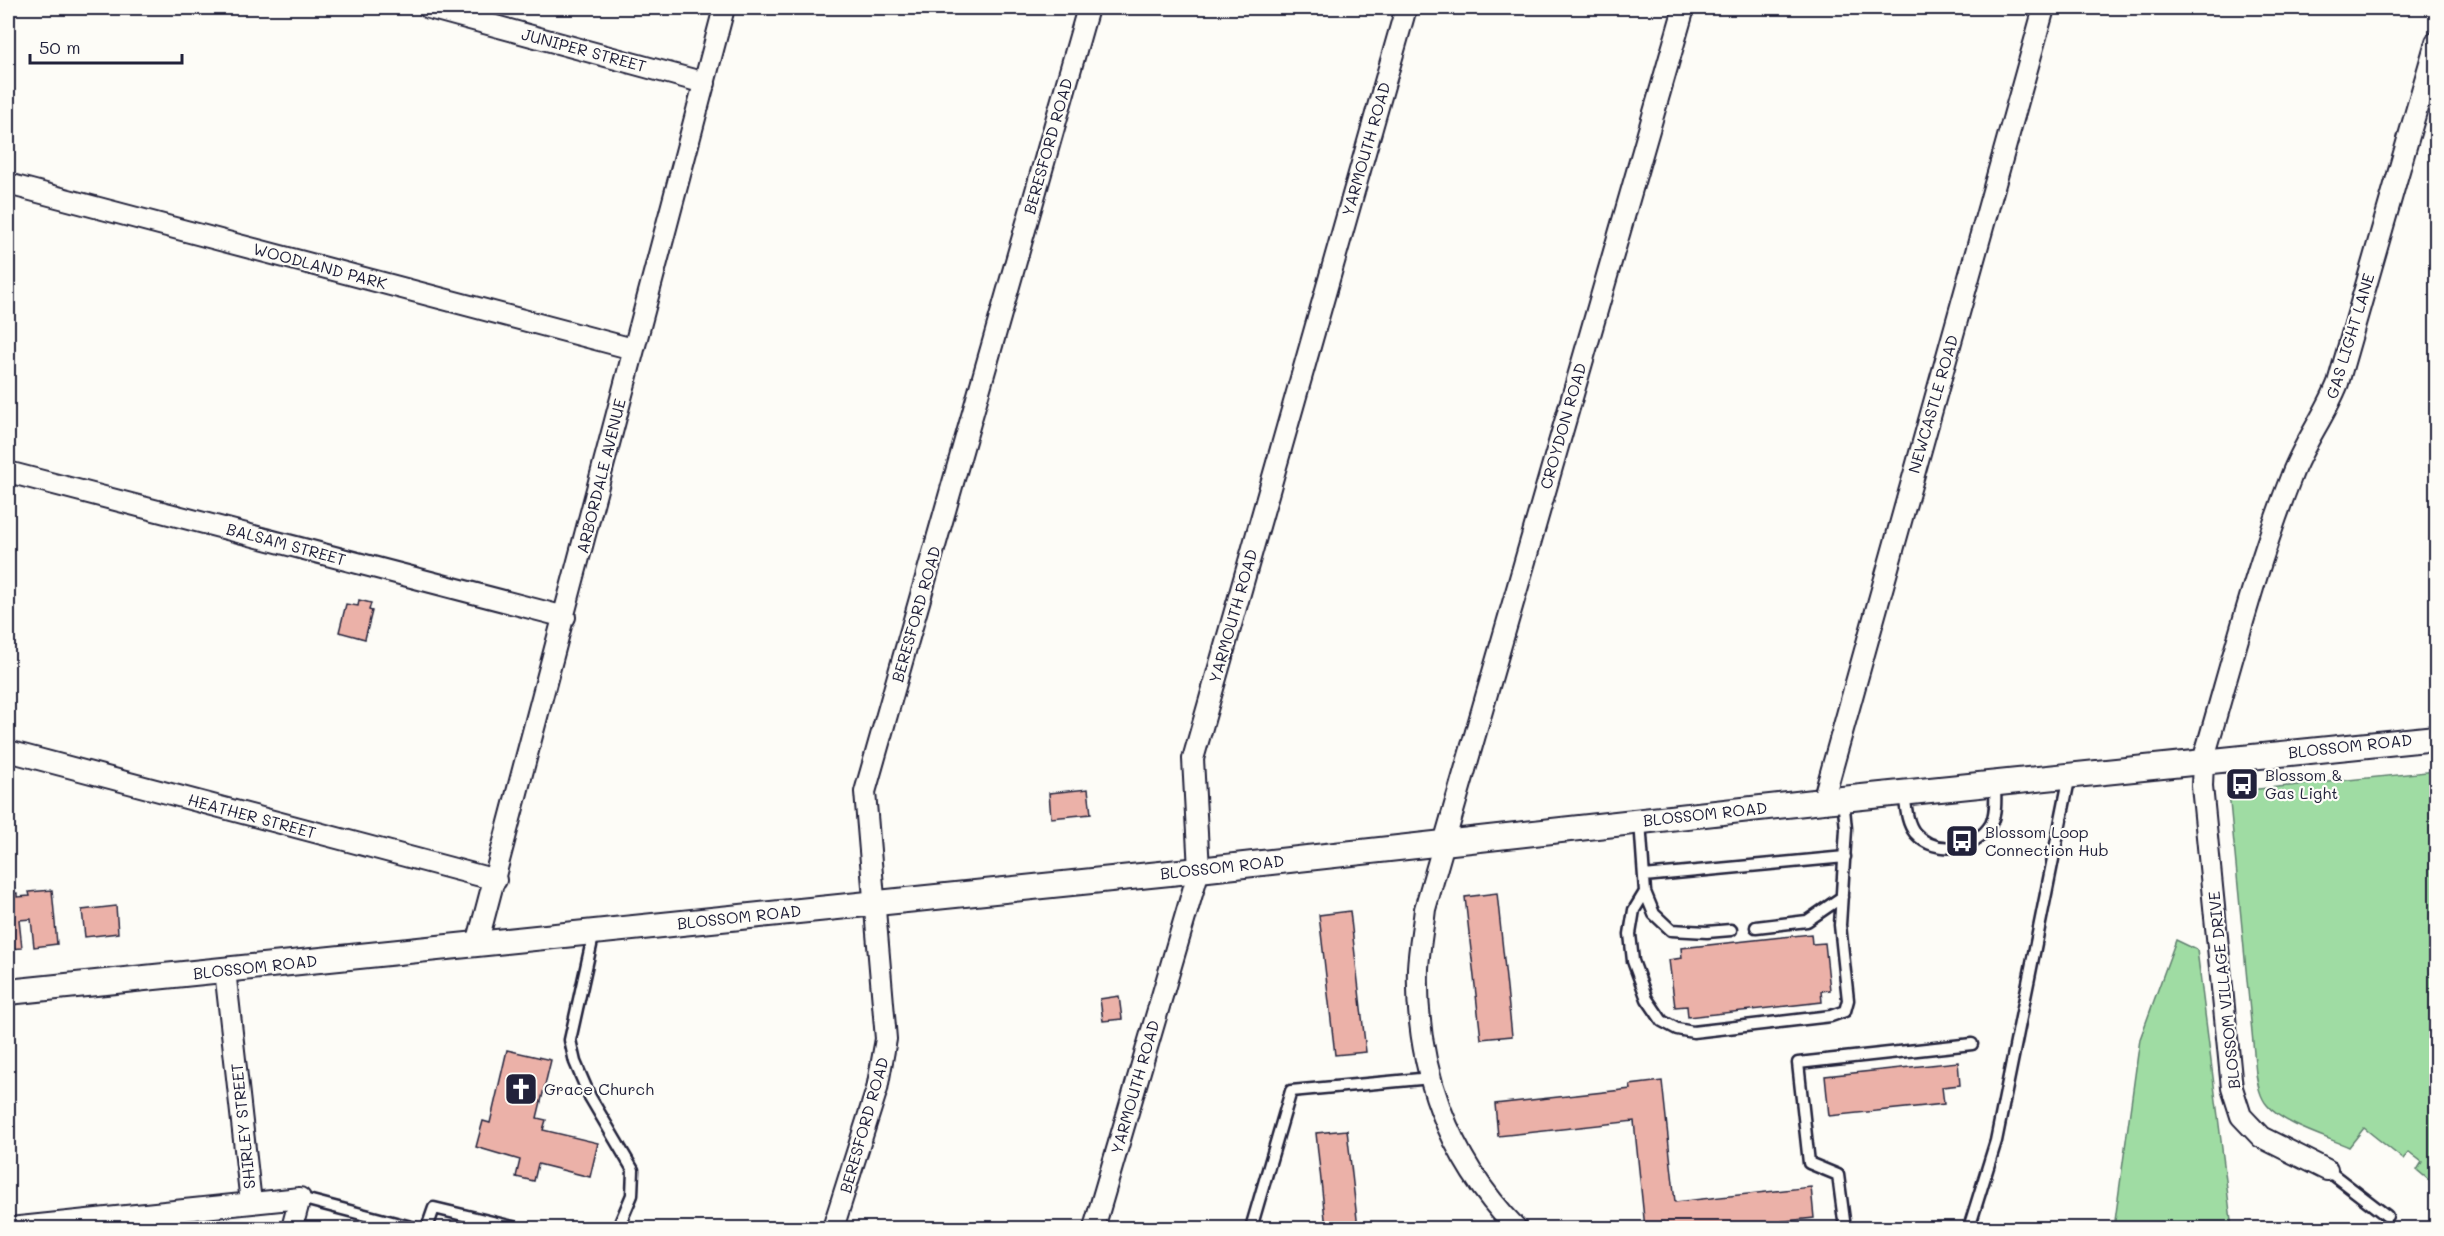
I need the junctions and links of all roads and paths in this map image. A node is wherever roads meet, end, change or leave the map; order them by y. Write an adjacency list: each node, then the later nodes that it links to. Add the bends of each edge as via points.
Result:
1 (429, 8): 8 (street, JUNIPER STREET)
2 (724, 8): 8 (street, ARBORDALE AVENUE)
3 (1088, 8): 28 (street, BERESFORD ROAD, via 865,792)
4 (1406, 8): 23 (street, YARMOUTH ROAD, via 1193,759)
5 (1684, 8): 21 (street, CROYDON ROAD)
6 (2044, 8): 19 (street, NEWCASTLE ROAD)
7 (2436, 42): 15 (street, GAS LIGHT LANE, via 2338,383 2292,473 2274,520)
8 (705, 82): 10 (street, ARBORDALE AVENUE)
9 (8, 184): 10 (street, WOODLAND PARK)
10 (633, 349): 12 (street, ARBORDALE AVENUE)
11 (8, 472): 12 (street, BALSAM STREET)
12 (565, 616): 25 (street, ARBORDALE AVENUE)
13 (2436, 738): 15 (street, BLOSSOM ROAD)
14 (8, 751): 25 (street, HEATHER STREET)
15 (2203, 761): 16 (street, BLOSSOM ROAD); 37 (street, BLOSSOM VILLAGE DRIVE, via 2202,786 2232,1088 2241,1116 2261,1137)
16 (2070, 775): 17 (street, BLOSSOM ROAD); 52 (lane, via 1996,1141)
17 (1995, 782): 18 (street, BLOSSOM ROAD); 18 (lane, via 1992,821 1981,837 1964,846 1946,848 1915,833)
18 (1904, 792): 19 (street, BLOSSOM ROAD)
19 (1833, 800): 20 (street, BLOSSOM ROAD); 22 (lane)
20 (1640, 821): 21 (street, BLOSSOM ROAD); 24 (lane)
21 (1443, 844): 23 (street, BLOSSOM ROAD); 36 (street, CROYDON ROAD, via 1425,909 1418,969 1422,1028)
22 (1845, 856): 24 (lane); 27 (lane)
23 (1200, 870): 28 (street, BLOSSOM ROAD); 48 (street, YARMOUTH ROAD)
24 (1644, 876): 26 (lane)
25 (496, 880): 32 (street, ARBORDALE AVENUE)
26 (1645, 892): 27 (lane, via 1634,910 1630,934 1633,961 1647,999 1662,1021 1693,1032 1831,1016 1845,1011 1848,1000 1840,925); 30 (lane, via 1654,914 1671,930)
27 (1842, 897): 29 (lane, via 1807,921)
28 (876, 903): 31 (street, BLOSSOM ROAD); 47 (street, BERESFORD ROAD, via 886,1039 878,1089)
29 (1756, 927)
30 (1731, 930)
31 (594, 932): 32 (street, BLOSSOM ROAD); 46 (lane, via 570,1040 590,1097 633,1170 632,1195)
32 (477, 944): 33 (street, BLOSSOM ROAD)
33 (225, 970): 34 (street, BLOSSOM ROAD); 39 (street, SHIRLEY STREET)
34 (8, 992)
35 (1972, 1044): 51 (lane, via 1798,1063 1809,1163 1838,1175)
36 (1431, 1078): 49 (lane, via 1291,1091); 50 (street, CROYDON ROAD, via 1453,1142 1493,1202)
37 (2328, 1170): 40 (lane)
38 (300, 1198): 39 (street, SHIRLEY STREET); 42 (street); 43 (lane)
39 (251, 1203): 41 (street)
40 (2387, 1216)
41 (9, 1228)
42 (292, 1228)
43 (415, 1228)
44 (427, 1228): 45 (lane, via 434,1208)
45 (517, 1228)
46 (618, 1228)
47 (833, 1228)
48 (1094, 1228)
49 (1251, 1228)
50 (1516, 1228)
51 (1845, 1228)
52 (1969, 1228)

